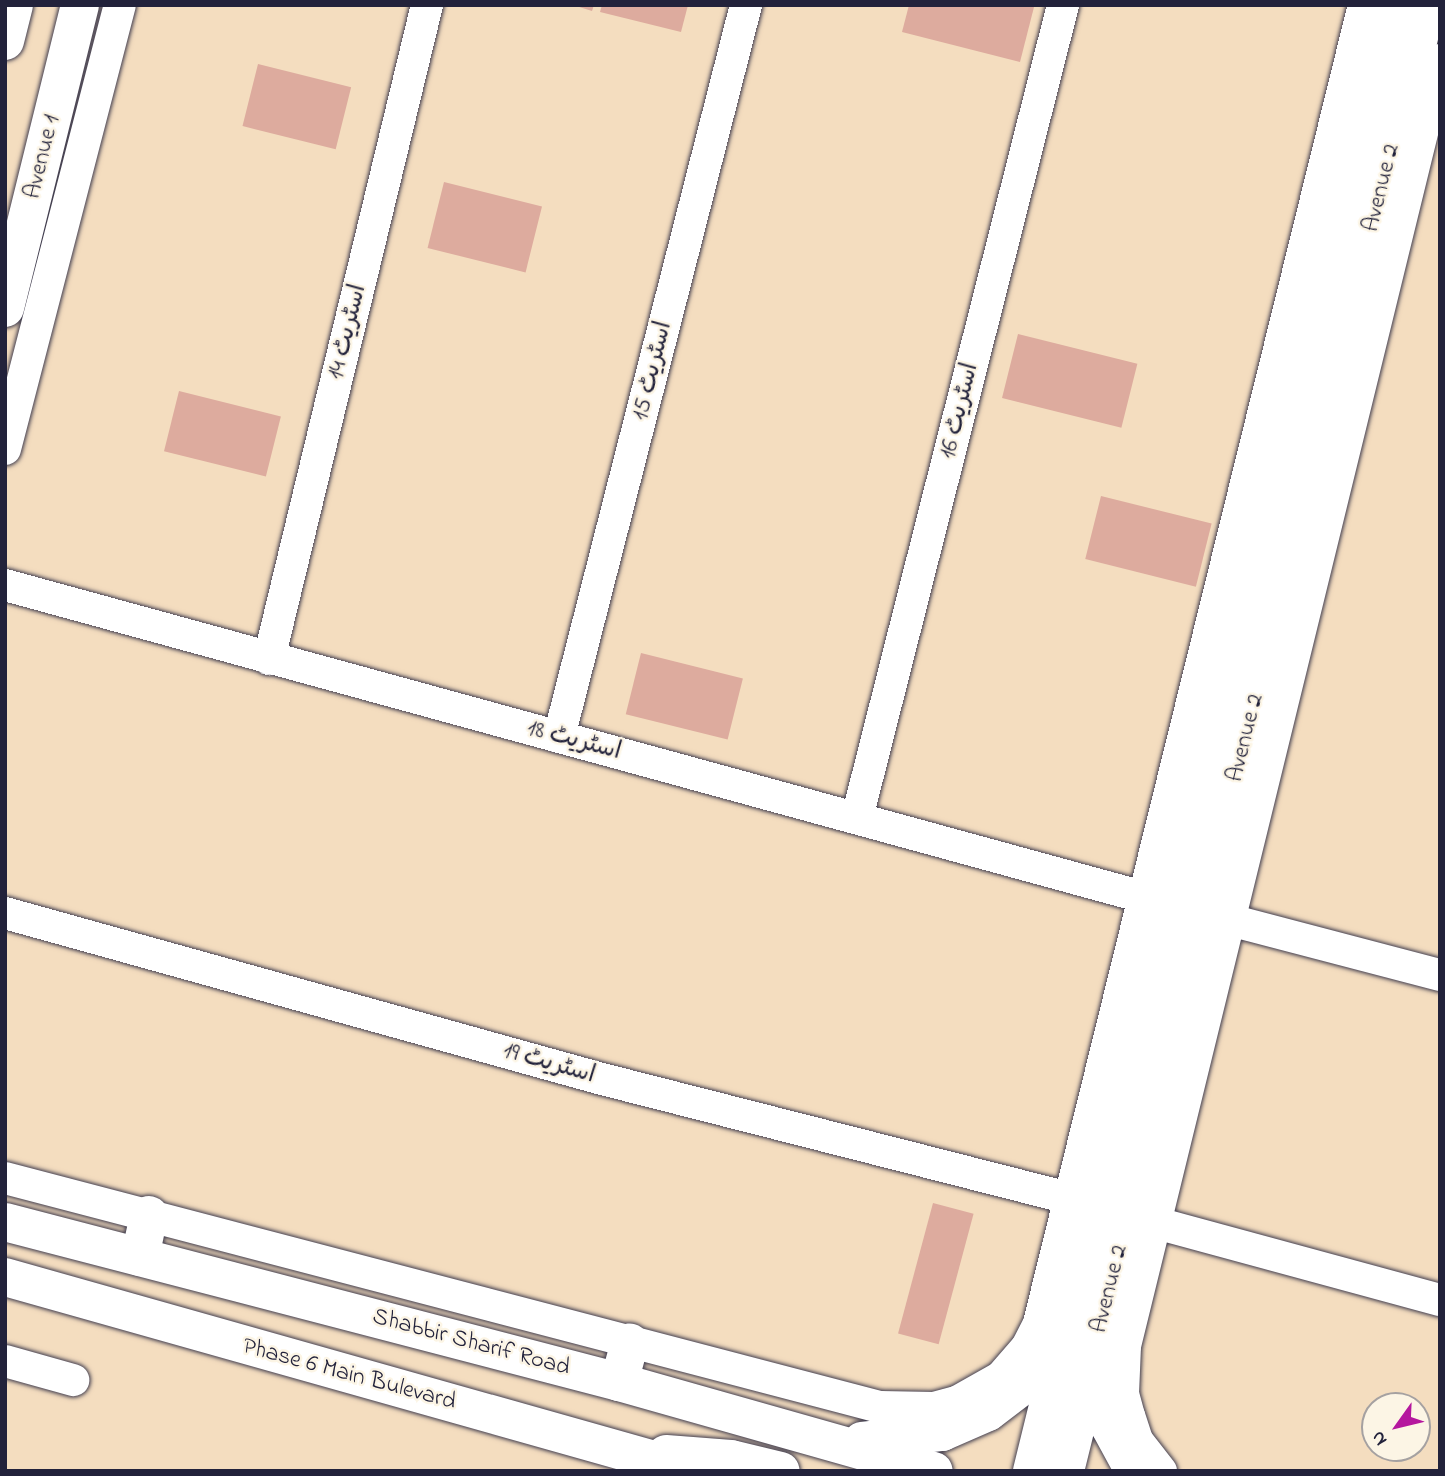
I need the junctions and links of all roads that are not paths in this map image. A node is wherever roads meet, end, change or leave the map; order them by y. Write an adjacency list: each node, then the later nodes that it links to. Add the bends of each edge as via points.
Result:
1 (14, 5): 10 (main road)
2 (80, 5): 12 (main road, Avenue 1)
3 (120, 5): 13 (street)
4 (427, 5): 15 (street, اسٹریٹ 14)
5 (746, 5): 16 (street, اسٹریٹ 15)
6 (1063, 5): 17 (street, اسٹریٹ 16)
7 (1364, 5): 18 (street)
8 (1392, 5): 23 (main road, Avenue 2)
9 (1427, 5): 23 (main road, Avenue 2)
10 (5, 41)
11 (1440, 60): 20 (street)
12 (5, 308)
13 (5, 449)
14 (5, 585): 15 (street, اسٹریٹ 18)
15 (269, 660): 16 (street, اسٹریٹ 18)
16 (559, 737): 17 (street, اسٹریٹ 18)
17 (857, 817): 18 (street, اسٹریٹ 18)
18 (1143, 897): 23 (street)
19 (5, 913): 23 (street, اسٹریٹ 19, via 602,1079)
20 (1230, 920): 21 (street); 23 (street)
21 (1440, 975)
22 (5, 1178): 24 (street)
23 (1112, 1210): 28 (street, اسٹریٹ 19); 29 (street, via 1027,1347 1001,1377 957,1402 934,1408 880,1407); 30 (main road, Avenue 2); 42 (street, via 1125,1346 1123,1394 1137,1440)
24 (149, 1215): 26 (main road); 29 (street)
25 (5, 1222): 26 (main road, Shabbir Sharif Road)
26 (140, 1257): 33 (main road, Shabbir Sharif Road)
27 (5, 1277): 35 (main road, Phase 6 Main Bulevard)
28 (1440, 1300)
29 (630, 1342): 33 (main road)
30 (1078, 1350): 34 (main road, via 968,1422 920,1435); 39 (main road, Avenue 2); 40 (main road, Avenue 2); 41 (main road)
31 (5, 1361): 32 (street)
32 (73, 1380)
33 (619, 1382): 34 (main road, Shabbir Sharif Road)
34 (842, 1443): 38 (main road, Shabbir Sharif Road)
35 (621, 1450): 36 (main road, Phase 6 Main Bulevard); 37 (main road, via 731,1459)
36 (693, 1471)
37 (781, 1471)
38 (934, 1471)
39 (1032, 1471)
40 (1065, 1471)
41 (1134, 1471)
42 (1161, 1471)

